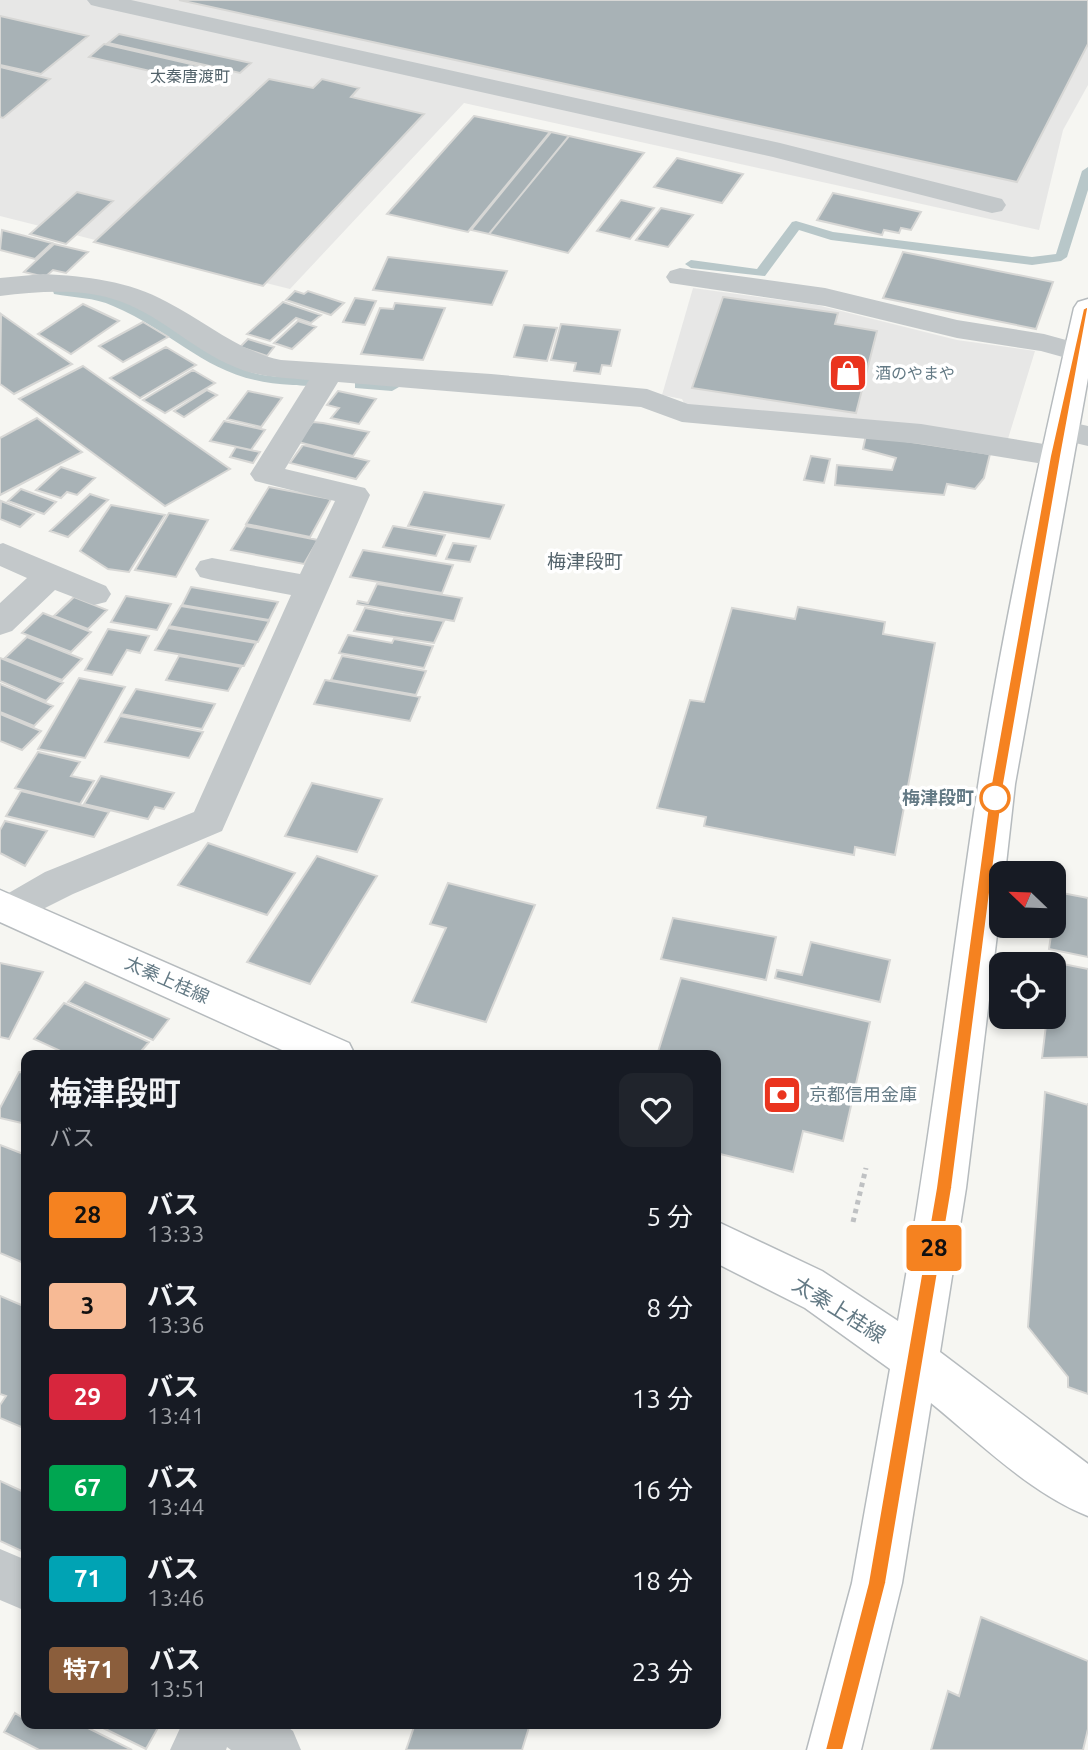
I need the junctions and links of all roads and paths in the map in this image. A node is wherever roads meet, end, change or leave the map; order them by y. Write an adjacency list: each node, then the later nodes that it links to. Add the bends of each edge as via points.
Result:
1 (99, 0): 2 (street, via 766,148)
2 (992, 205)
3 (680, 277): 6 (street, via 825,297 957,329)
4 (0, 287): 7 (street, via 79,284 121,292 156,307 245,361)
5 (1088, 308): 6 (main road)
6 (1085, 352): 8 (main road)
7 (329, 372): 8 (street, via 647,398 682,414); 12 (street, via 266,474 354,495)
8 (1068, 441): 20 (main road, via 997,784 944,1188)
9 (3, 554): 11 (street)
10 (212, 569): 12 (street)
11 (50, 575): 13 (street); 14 (street)
12 (311, 587): 15 (street, via 209,821)
13 (94, 594)
14 (0, 623)
15 (5, 908): 16 (main road, 太秦上桂線)
16 (323, 1050)
17 (866, 1168): 18 (path)
18 (853, 1222)
19 (721, 1244): 20 (main road, 太秦上桂線, via 833,1301)
20 (914, 1359): 21 (main road, 太秦上桂線); 28 (main road, via 877,1583)
21 (1088, 1492)
22 (0, 1574): 23 (street)
23 (21, 1584)
24 (208, 1729): 26 (street)
25 (247, 1729): 27 (street)
26 (197, 1750)
27 (274, 1750)
28 (834, 1750)

